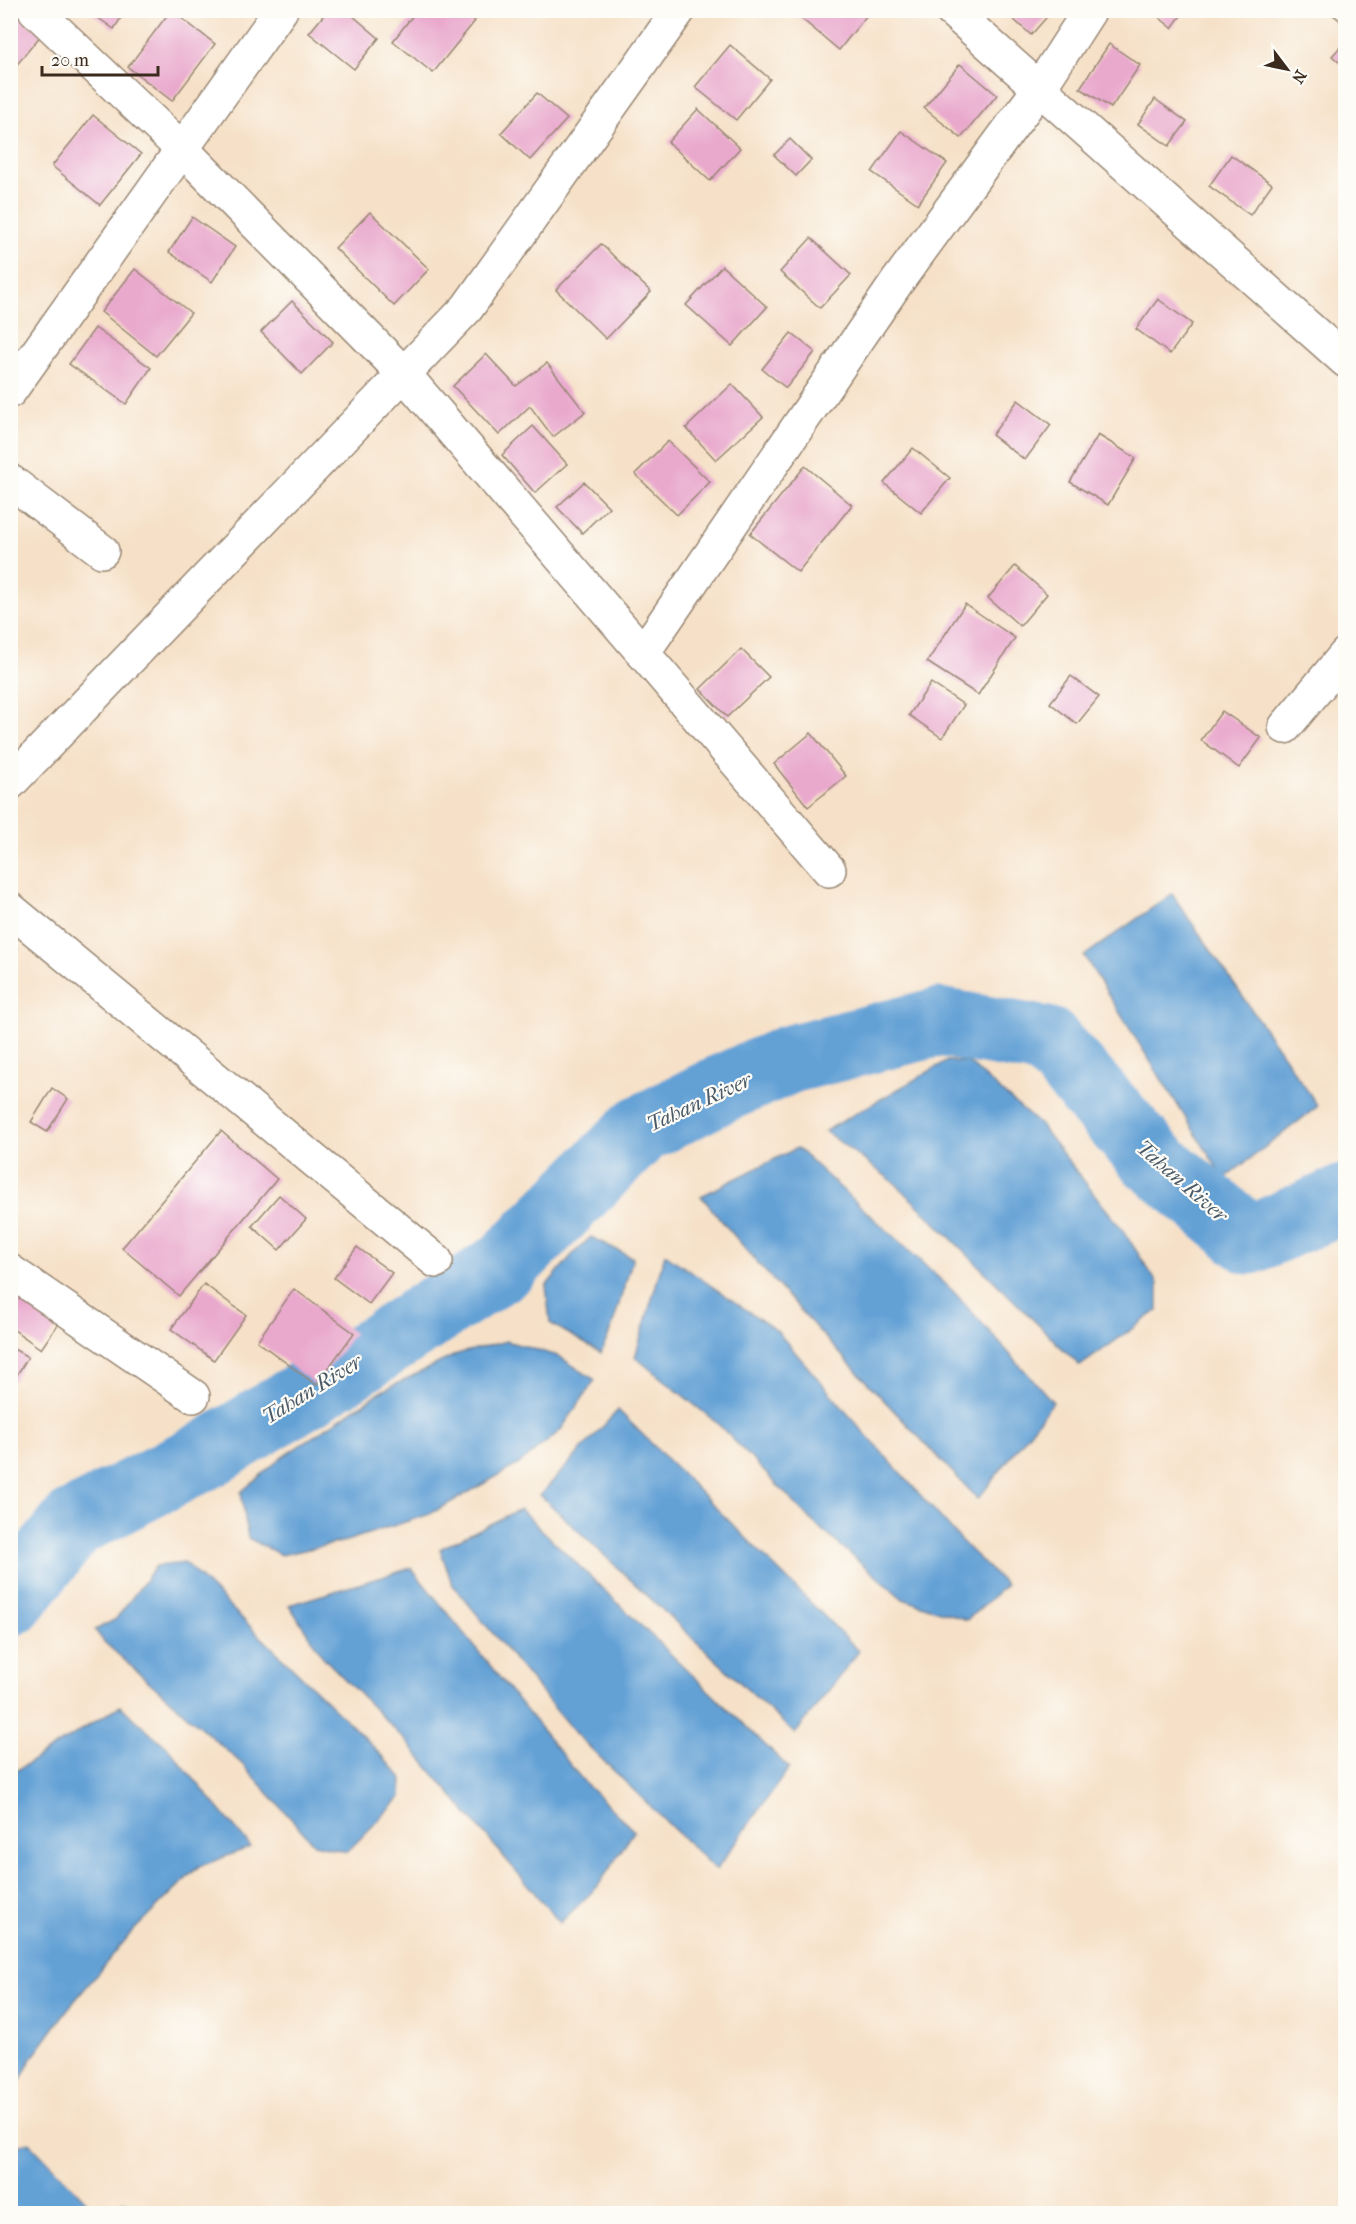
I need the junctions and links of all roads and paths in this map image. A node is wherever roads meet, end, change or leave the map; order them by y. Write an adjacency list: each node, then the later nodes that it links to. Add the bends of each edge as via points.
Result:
1 (35, 10): 7 (street)
2 (281, 10): 7 (street)
3 (680, 10): 9 (street, via 466,308)
4 (951, 10): 6 (street)
5 (1090, 10): 6 (street)
6 (1039, 89): 8 (street); 13 (street, via 897,282)
7 (182, 149): 9 (street); 10 (street)
8 (1346, 361)
9 (403, 373): 13 (street); 16 (street)
10 (10, 391)
11 (10, 481): 12 (street)
12 (102, 551)
13 (643, 652): 17 (street)
14 (1346, 654): 15 (street)
15 (1286, 727)
16 (10, 783)
17 (829, 870)
18 (10, 909): 19 (street)
19 (436, 1261)
20 (10, 1271): 21 (street)
21 (193, 1396)

